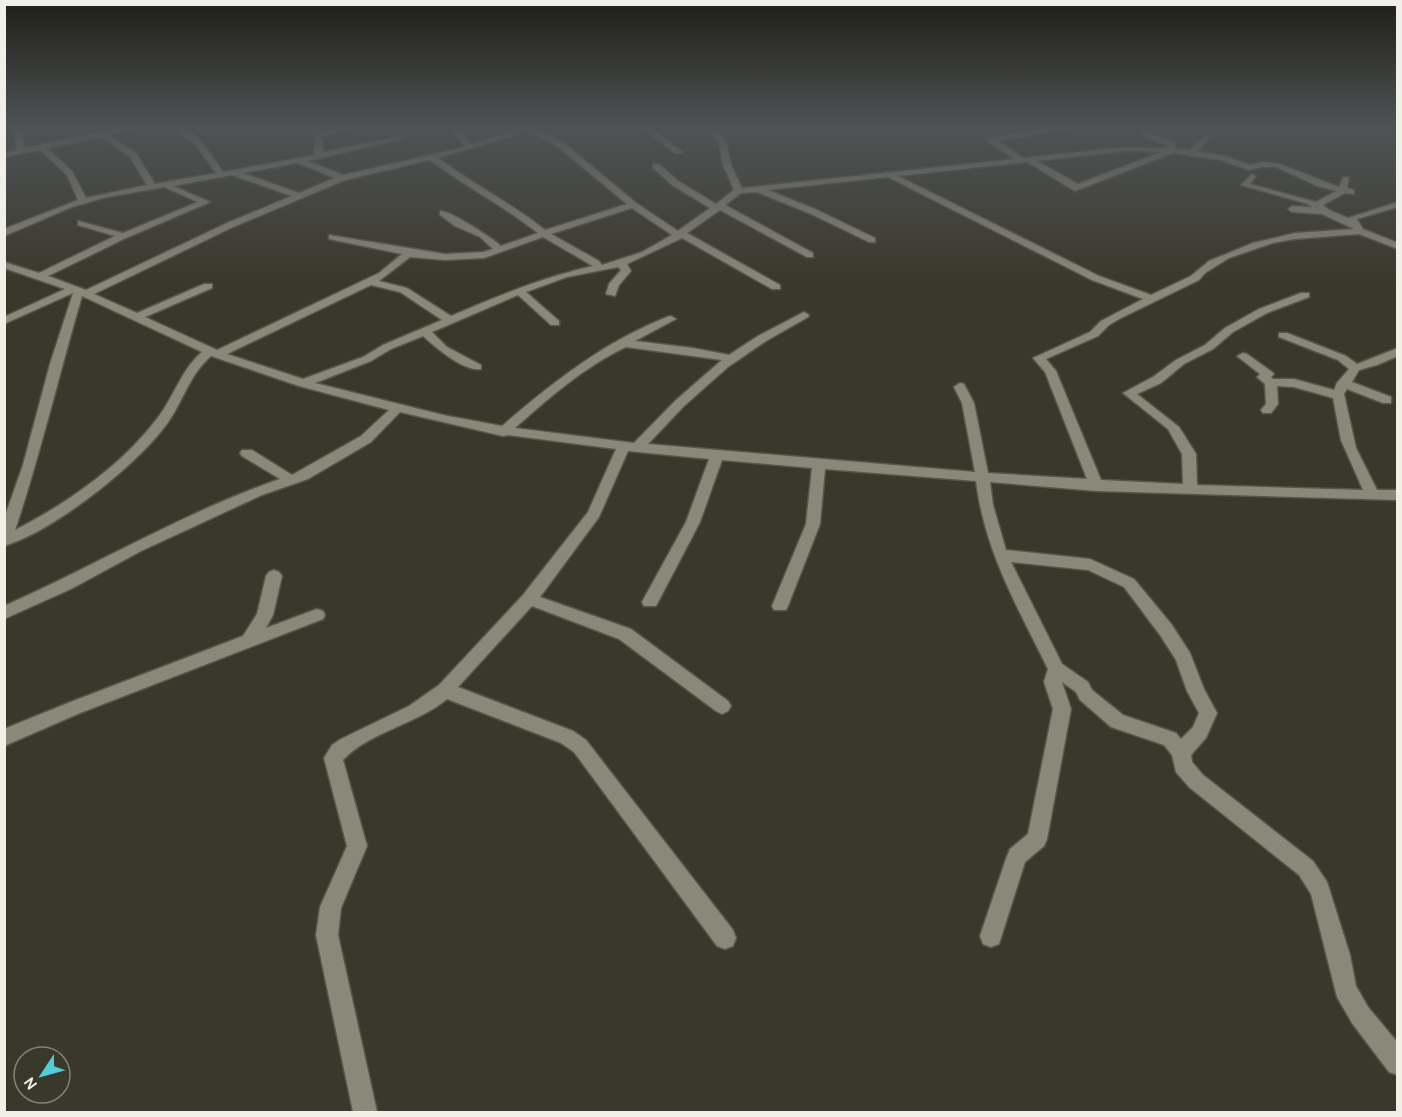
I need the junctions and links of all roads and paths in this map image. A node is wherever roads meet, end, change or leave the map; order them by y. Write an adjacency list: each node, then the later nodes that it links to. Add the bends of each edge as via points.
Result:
1 (73, 178): 23 (street)
2 (148, 178): 18 (street)
3 (204, 178): 17 (street)
4 (248, 178): 22 (street)
5 (342, 178): 22 (street)
6 (460, 178): 34 (street, via 519,213)
7 (601, 178): 25 (street)
8 (670, 178): 26 (street)
9 (733, 178): 20 (street)
10 (861, 178): 19 (street)
11 (896, 178): 54 (street, via 1017,240)
12 (1062, 178): 13 (street, via 1075,188)
13 (1101, 178)
14 (1250, 178): 27 (street, via 1245,185 1311,202)
15 (1305, 178): 21 (street)
16 (1346, 179): 21 (street)
17 (166, 185): 18 (street); 36 (street, via 206,202)
18 (152, 186): 23 (street)
19 (758, 189): 20 (street); 38 (street)
20 (739, 191): 26 (street)
21 (1347, 191): 27 (street)
22 (300, 196): 50 (street)
23 (82, 200): 33 (street)
24 (1398, 204): 32 (street, via 1352,218)
25 (633, 205): 34 (street); 35 (street)
26 (718, 207): 35 (street); 42 (street)
27 (1318, 208): 30 (street)
28 (1292, 209): 30 (street, via 1312,208)
29 (442, 213): 40 (street, via 483,235)
30 (1333, 215): 32 (street)
31 (81, 223): 36 (street)
32 (1357, 228): 39 (street); 54 (street, via 1343,234 1295,236 1210,262 1195,278)
33 (4, 233)
34 (545, 234): 40 (street); 45 (street, via 596,263)
35 (680, 235): 43 (street); 49 (street)
36 (123, 236): 46 (street)
37 (332, 237): 41 (street)
38 (872, 240)
39 (1398, 246)
40 (499, 249): 41 (street, via 455,258)
41 (413, 253): 47 (street)
42 (810, 255)
43 (619, 264): 45 (street); 52 (street, via 626,271)
44 (4, 265): 46 (street)
45 (598, 268): 51 (street)
46 (41, 276): 50 (street)
47 (369, 282): 58 (street, via 404,290); 65 (street)
48 (208, 286): 56 (street)
49 (776, 287)
50 (80, 291): 56 (street); 59 (street); 88 (street)
51 (519, 291): 58 (street); 60 (street)
52 (611, 294)
53 (1305, 295): 85 (street, via 1263,311 1157,380 1129,393 1173,427 1189,454)
54 (1152, 300): 84 (street, via 1105,323 1094,334 1040,358 1050,371)
55 (804, 315): 67 (street, via 755,342)
56 (137, 317): 65 (street)
57 (671, 319): 63 (street, via 646,328)
58 (450, 320): 61 (street)
59 (4, 321)
60 (555, 323)
61 (424, 331): 68 (street, via 443,349); 71 (street, via 367,359)
62 (1283, 335): 69 (street, via 1342,358)
63 (625, 343): 67 (street, via 701,351); 77 (street, via 595,357 555,386)
64 (1398, 351): 69 (street)
65 (213, 352): 71 (street); 88 (street, via 185,376 165,418 142,446 28,531)
66 (1243, 356): 70 (street)
67 (733, 360): 78 (street)
68 (477, 367)
69 (1355, 368): 73 (street)
70 (1273, 379): 73 (street); 76 (street, via 1272,404)
71 (303, 383): 75 (street)
72 (960, 387): 82 (street, via 968,403)
73 (1341, 388): 74 (street); 86 (street, via 1345,432 1355,463)
74 (1387, 400)
75 (398, 408): 77 (street); 83 (street, via 366,439 303,476)
76 (1267, 410)
77 (503, 432): 78 (street)
78 (632, 446): 80 (street); 91 (street, via 594,514)
79 (247, 453): 83 (street)
80 (717, 455): 81 (street); 92 (street, via 693,522)
81 (819, 464): 82 (street); 93 (street, via 813,524)
82 (983, 478): 84 (street); 89 (street)
83 (289, 479): 94 (street, via 136,547)
84 (1097, 486): 85 (street)
85 (1190, 490): 86 (street)
86 (1372, 494): 87 (street)
87 (1398, 495)
88 (4, 541)
89 (1000, 555): 97 (street); 101 (street, via 1090,565 1129,583 1184,658 1209,713 1200,732)
90 (274, 576): 96 (street, via 265,615)
91 (529, 599): 98 (street); 99 (street, via 626,634)
92 (650, 602)
93 (780, 606)
94 (4, 613)
95 (317, 615): 96 (street)
96 (248, 643): 100 (street)
97 (1056, 669): 101 (street, via 1082,687 1086,696 1109,716 1170,739); 102 (street, via 1053,682 1062,709 1037,839 1017,856)
98 (445, 690): 103 (street, via 567,737 580,746); 105 (street, via 412,713 344,747 333,758 357,846 331,907 327,934)
99 (722, 706)
100 (4, 738)
101 (1180, 752): 104 (street, via 1183,766 1196,781 1306,868 1320,889 1345,989)
102 (991, 936)
103 (725, 938)
104 (1398, 1064)
105 (365, 1113)

